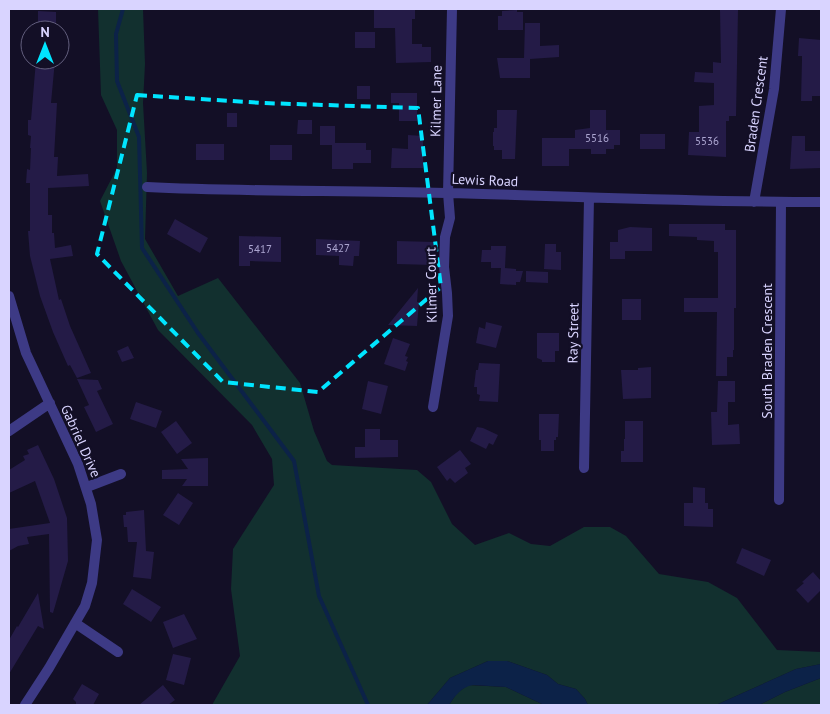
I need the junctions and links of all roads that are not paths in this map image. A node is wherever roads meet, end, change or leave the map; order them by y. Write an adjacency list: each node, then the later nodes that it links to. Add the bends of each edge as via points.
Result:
1 (452, 9): 4 (street, Kilmer Lane)
2 (781, 9): 6 (street, Braden Crescent, via 774,89)
3 (147, 187): 4 (street, Lewis Road)
4 (448, 193): 5 (street, Lewis Road); 11 (street, Kilmer Court, via 450,218 445,237 444,267 448,316)
5 (589, 198): 6 (street, Lewis Road); 13 (street, Ray Street)
6 (754, 202): 7 (street, Lewis Road)
7 (781, 202): 8 (street, Lewis Road); 16 (street, South Braden Crescent)
8 (821, 202)
9 (9, 296): 10 (street, Gabriel Drive, via 26,353)
10 (50, 403): 12 (street); 15 (street, Gabriel Drive)
11 (433, 407)
12 (9, 431)
13 (584, 468)
14 (121, 474): 15 (street)
15 (87, 487): 17 (street, Gabriel Drive, via 97,540 96,559 85,606)
16 (779, 500)
17 (75, 623): 18 (street); 19 (street, Gabriel Drive)
18 (118, 652)
19 (25, 705)

